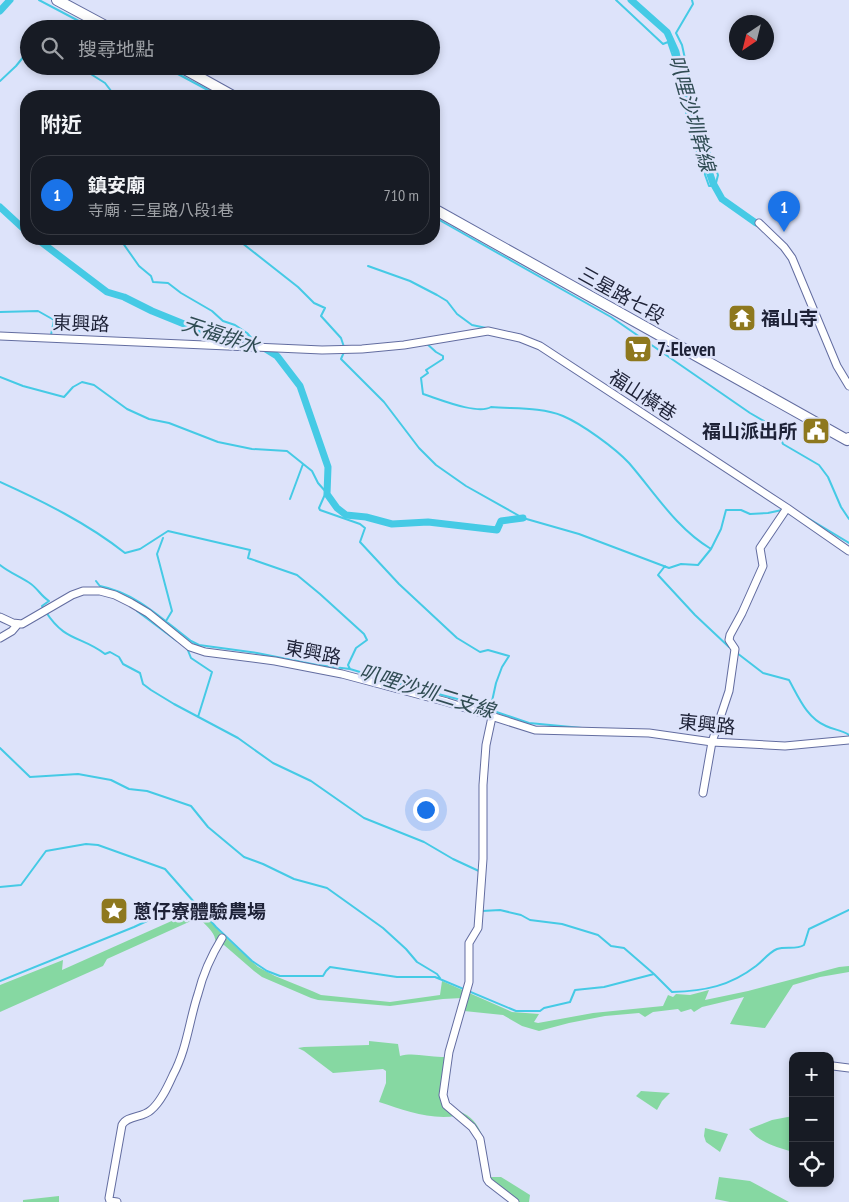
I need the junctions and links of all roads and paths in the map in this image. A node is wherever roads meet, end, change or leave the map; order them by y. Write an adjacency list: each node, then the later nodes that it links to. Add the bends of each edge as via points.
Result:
1 (57, 0): 2 (main road)
2 (96, 20)
3 (195, 75): 4 (main road)
4 (222, 90)
5 (440, 212): 10 (main road, 三星路七段)
6 (759, 223): 9 (street, via 792,258 837,366)
7 (488, 331): 8 (street, 東興路, via 404,345 322,350); 11 (street, 福山橫巷, via 540,346)
8 (0, 336)
9 (849, 386)
10 (848, 439)
11 (787, 508): 12 (street, 福山橫巷); 18 (street, via 760,548 763,566 730,635 729,640 735,649 729,691)
12 (849, 551)
13 (0, 617): 14 (street)
14 (18, 624): 15 (street, 東興路); 16 (street, 東興路, via 72,595 100,591 131,603 190,647 205,652 342,674)
15 (0, 638)
16 (492, 717): 18 (street, 東興路, via 535,730 649,733); 24 (street, via 483,786 483,859 478,928 469,944 469,982 449,1052 442,1095 446,1105 480,1138 489,1182)
17 (849, 740): 18 (street, 東興路, via 785,746)
18 (712, 742): 19 (street)
19 (704, 793)
20 (222, 938): 23 (street, via 205,971 175,1072 152,1110 125,1120 122,1125 108,1198)
21 (834, 1066): 22 (street)
22 (849, 1068)
23 (116, 1202)
24 (515, 1202)

